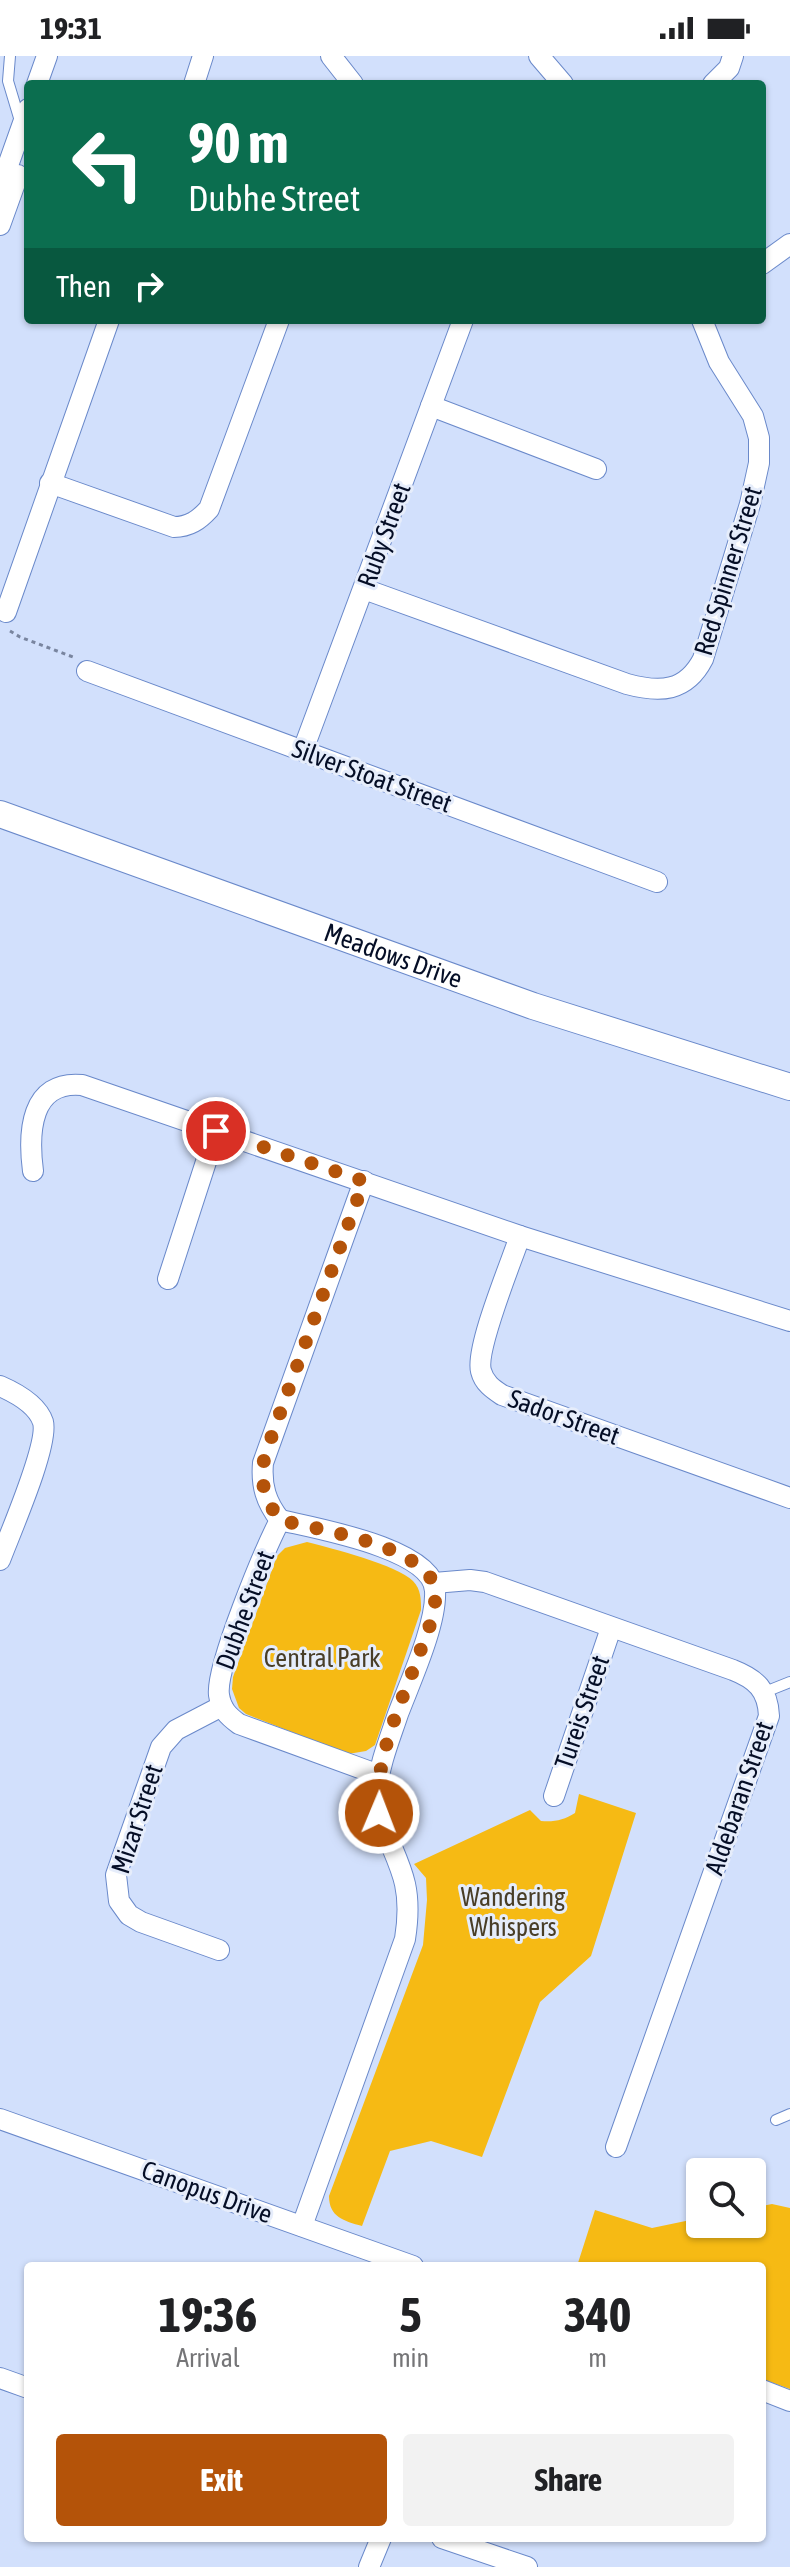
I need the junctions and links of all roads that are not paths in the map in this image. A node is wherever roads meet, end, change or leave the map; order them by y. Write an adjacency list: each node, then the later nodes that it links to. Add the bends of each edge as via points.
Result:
1 (10, 56): 14 (lane, via 8,81)
2 (47, 56): 8 (street)
3 (61, 56): 9 (street)
4 (203, 56): 10 (street)
5 (331, 56): 11 (street)
6 (539, 56): 12 (street)
7 (733, 56): 13 (street)
8 (38, 80)
9 (53, 80)
10 (195, 80)
11 (350, 80)
12 (560, 80)
13 (717, 80)
14 (24, 116)
15 (24, 121): 17 (street)
16 (24, 159): 18 (street)
17 (0, 188)
18 (0, 225)
19 (790, 244): 20 (street)
20 (766, 261)
21 (108, 324): 27 (street)
22 (278, 324): 27 (street, via 209,509 193,524 174,527)
23 (462, 324): 25 (street, Ruby Street)
24 (704, 324): 28 (street, Red Spinner Street, via 719,362 753,416 759,463 703,659 687,680 660,691 627,684)
25 (431, 406): 26 (street); 28 (street, Ruby Street)
26 (596, 469)
27 (50, 483): 29 (street)
28 (364, 589): 31 (street, Ruby Street)
29 (6, 612)
30 (87, 671): 31 (street, Silver Stoat Street)
31 (303, 750): 33 (street, Silver Stoat Street)
32 (0, 814): 34 (street, Meadows Drive, via 533,1006)
33 (657, 882)
34 (790, 1087)
35 (216, 1131): 36 (street, via 70,1084 50,1092 35,1115 29,1140); 37 (street); 39 (street)
36 (33, 1171)
37 (364, 1181): 38 (street); 43 (street, via 263,1463 264,1492)
38 (520, 1236): 40 (street); 42 (street, Sador Street, via 482,1348 481,1371 493,1389)
39 (168, 1279)
40 (790, 1321)
41 (0, 1386): 44 (street, via 39,1413 43,1435)
42 (790, 1498)
43 (280, 1520): 45 (street, Dubhe Street, via 394,1552 423,1569); 49 (street, Dubhe Street, via 219,1681)
44 (0, 1560)
45 (434, 1583): 46 (street, Aldebaran Street, via 485,1582); 50 (street, via 430,1625)
46 (611, 1628): 48 (street, Aldebaran Street, via 747,1675); 51 (street, Tureis Street)
47 (790, 1682): 48 (lane)
48 (765, 1692): 56 (street, Aldebaran Street, via 769,1716)
49 (222, 1706): 50 (street, Dubhe Street, via 239,1724); 52 (street, Mizar Street, via 176,1730 161,1747 116,1875 119,1901 129,1915)
50 (379, 1775): 57 (street, via 379,1813 405,1882 405,1939)
51 (554, 1796)
52 (219, 1950)
53 (790, 2114): 55 (lane)
54 (0, 2119): 57 (street, Canopus Drive)
55 (776, 2120)
56 (616, 2147)
57 (302, 2226): 58 (street, Canopus Drive)
58 (402, 2262)
59 (0, 2378): 60 (street)
60 (24, 2387)
61 (766, 2392): 62 (street)
62 (790, 2401)
63 (379, 2542): 65 (street)
64 (454, 2542): 66 (street)
65 (369, 2567)
66 (527, 2567)

